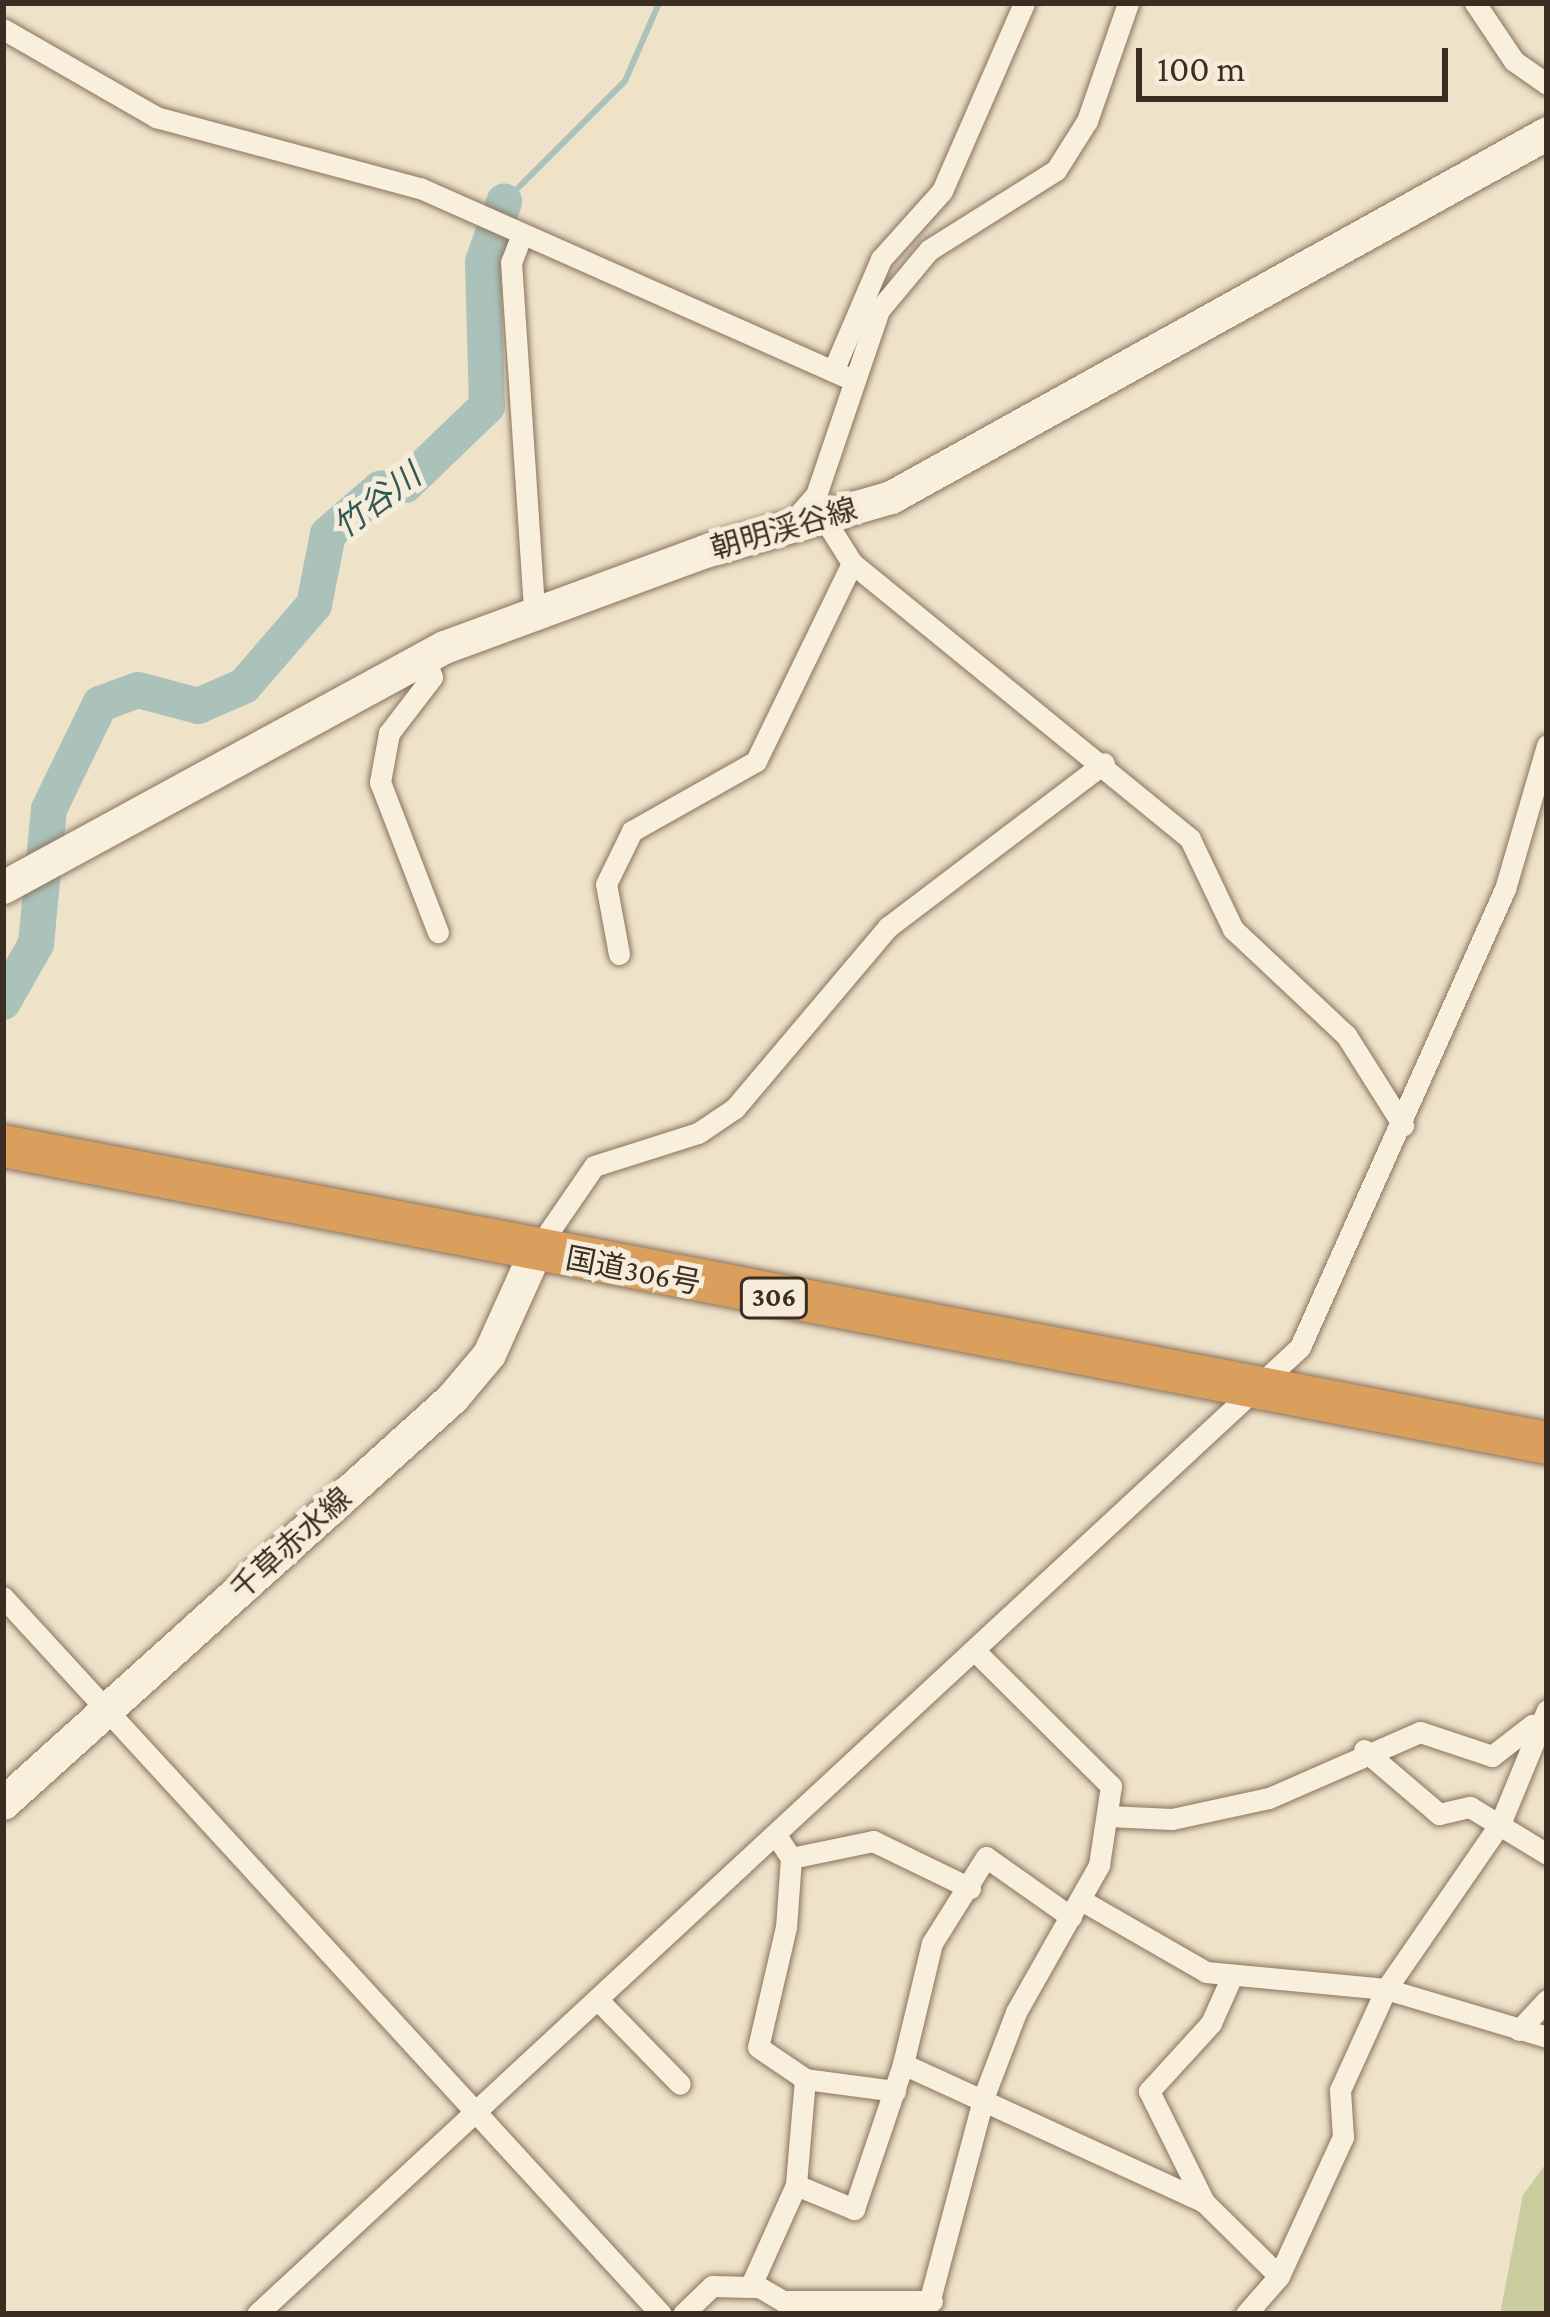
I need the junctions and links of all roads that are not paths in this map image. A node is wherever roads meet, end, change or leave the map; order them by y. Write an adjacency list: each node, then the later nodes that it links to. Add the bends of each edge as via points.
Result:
1 (1024, 3): 8 (street, via 942,191 881,259)
2 (1128, 3): 8 (street, via 1087,121 1056,170 908,271)
3 (1475, 3): 5 (street, via 1514,61)
4 (3, 29): 7 (street, via 156,118 231,146 352,164)
5 (1547, 84)
6 (1547, 133): 9 (main road, 朝明渓谷線, via 1026,429)
7 (521, 234): 8 (street); 12 (street, via 511,262)
8 (842, 375): 10 (street, via 816,495)
9 (825, 520): 10 (main road, 朝明渓谷線); 11 (street)
10 (782, 531): 12 (main road, 朝明渓谷線)
11 (852, 562): 15 (street); 18 (street, via 756,760 632,831 606,884)
12 (534, 612): 13 (main road, 朝明渓谷線)
13 (425, 657): 16 (main road, 朝明渓谷線); 17 (street, via 432,677 389,733 380,782)
14 (1547, 745): 19 (street, via 1512,869)
15 (1104, 763): 19 (street, via 1190,838 1233,929 1346,1035); 21 (street, via 887,927 735,1108 698,1133 594,1166)
16 (13, 882)
17 (438, 932)
18 (619, 954)
19 (1403, 1125): 22 (street, via 1323,1316)
20 (3, 1146): 21 (highway, 国道306号 / 306)
21 (535, 1252): 22 (highway, 国道306号 / 306); 26 (main road, 千草赤水線, via 489,1354 452,1398)
22 (1262, 1390): 23 (highway, 国道306号 / 306); 25 (street)
23 (1547, 1443)
24 (3, 1597): 26 (street)
25 (976, 1652): 30 (street, via 1111,1786); 32 (street)
26 (107, 1712): 29 (main road, 千草赤水線); 48 (street)
27 (1540, 1718): 28 (street, via 1492,1756 1420,1732); 31 (street, via 1529,1774)
28 (1364, 1750): 30 (street, via 1269,1798 1172,1819); 31 (street, via 1439,1814 1470,1808)
29 (3, 1803)
30 (1108, 1816): 36 (street)
31 (1500, 1824): 33 (street); 38 (street)
32 (776, 1835): 34 (street); 39 (street)
33 (1547, 1854)
34 (791, 1858): 35 (street, via 873,1841); 44 (street, via 758,2047)
35 (970, 1888): 36 (street, via 986,1857); 43 (street, via 932,1943)
36 (1076, 1909): 37 (street); 47 (street, via 1016,2012)
37 (1232, 1976): 38 (street); 50 (street, via 1211,2023 1149,2091)
38 (1386, 1989): 41 (street); 51 (street, via 1340,2090 1343,2137)
39 (598, 2000): 45 (street); 48 (street)
40 (1547, 2000): 41 (street)
41 (1519, 2030): 42 (street)
42 (1547, 2037)
43 (903, 2064): 46 (street); 47 (street)
44 (805, 2079): 46 (street); 49 (street)
45 (680, 2084)
46 (896, 2091): 49 (street, via 854,2210)
47 (984, 2096): 50 (street); 53 (street)
48 (475, 2115): 54 (street); 55 (street)
49 (796, 2186): 52 (street)
50 (1204, 2202): 51 (street)
51 (1280, 2276): 57 (street)
52 (756, 2288): 53 (street, via 783,2301); 56 (street, via 712,2286)
53 (929, 2307)
54 (257, 2314)
55 (662, 2314)
56 (683, 2314)
57 (1246, 2314)

